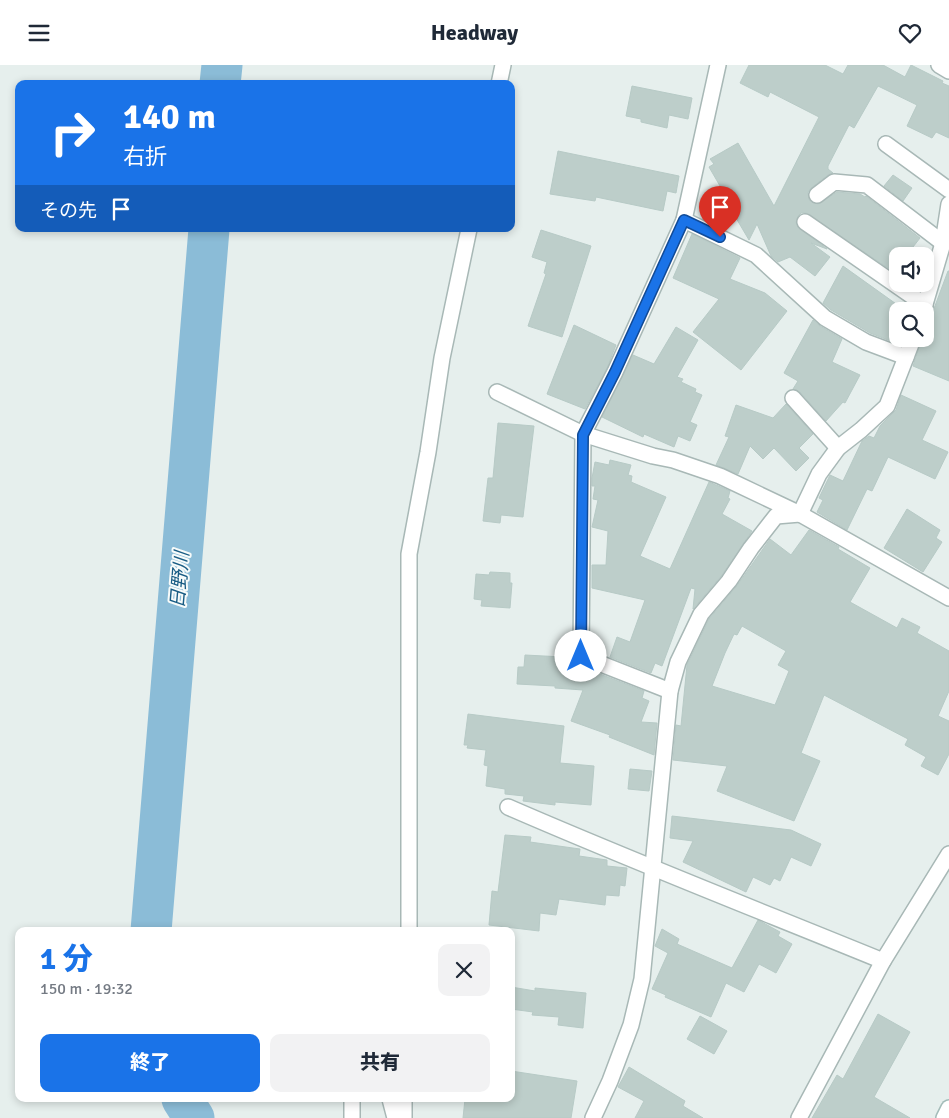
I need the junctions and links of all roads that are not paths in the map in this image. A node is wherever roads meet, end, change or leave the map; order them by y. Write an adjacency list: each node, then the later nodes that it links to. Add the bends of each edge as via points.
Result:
1 (504, 65): 5 (street)
2 (718, 65): 10 (street)
3 (939, 65): 4 (street)
4 (949, 71)
5 (500, 80)
6 (886, 144): 7 (street)
7 (949, 190)
8 (817, 195): 13 (street, via 834,181 867,185)
9 (949, 205): 13 (street)
10 (684, 220): 17 (street, via 756,255 825,318 866,341); 20 (street)
11 (805, 221): 14 (street)
12 (468, 232): 28 (street, via 442,358 410,554)
13 (942, 243): 15 (street)
14 (916, 302)
15 (926, 302)
16 (910, 347): 17 (street)
17 (906, 357): 21 (street, via 888,406)
18 (497, 392): 20 (street)
19 (793, 398): 21 (street)
20 (583, 435): 22 (street, via 720,476); 24 (street, via 581,656)
21 (838, 448): 22 (street, via 819,474)
22 (800, 514): 23 (street); 24 (street, via 776,516 701,615 678,662)
23 (949, 599)
24 (670, 691): 27 (street)
25 (508, 807): 27 (street)
26 (949, 854): 29 (street)
27 (654, 867): 29 (street); 37 (street, via 642,979 631,1025)
28 (409, 927)
29 (883, 961): 38 (street)
30 (352, 1102): 34 (street)
31 (391, 1102): 35 (street)
32 (404, 1102): 36 (street)
33 (949, 1108): 39 (street)
34 (352, 1118)
35 (395, 1118)
36 (404, 1118)
37 (593, 1118)
38 (799, 1118)
39 (944, 1118)

